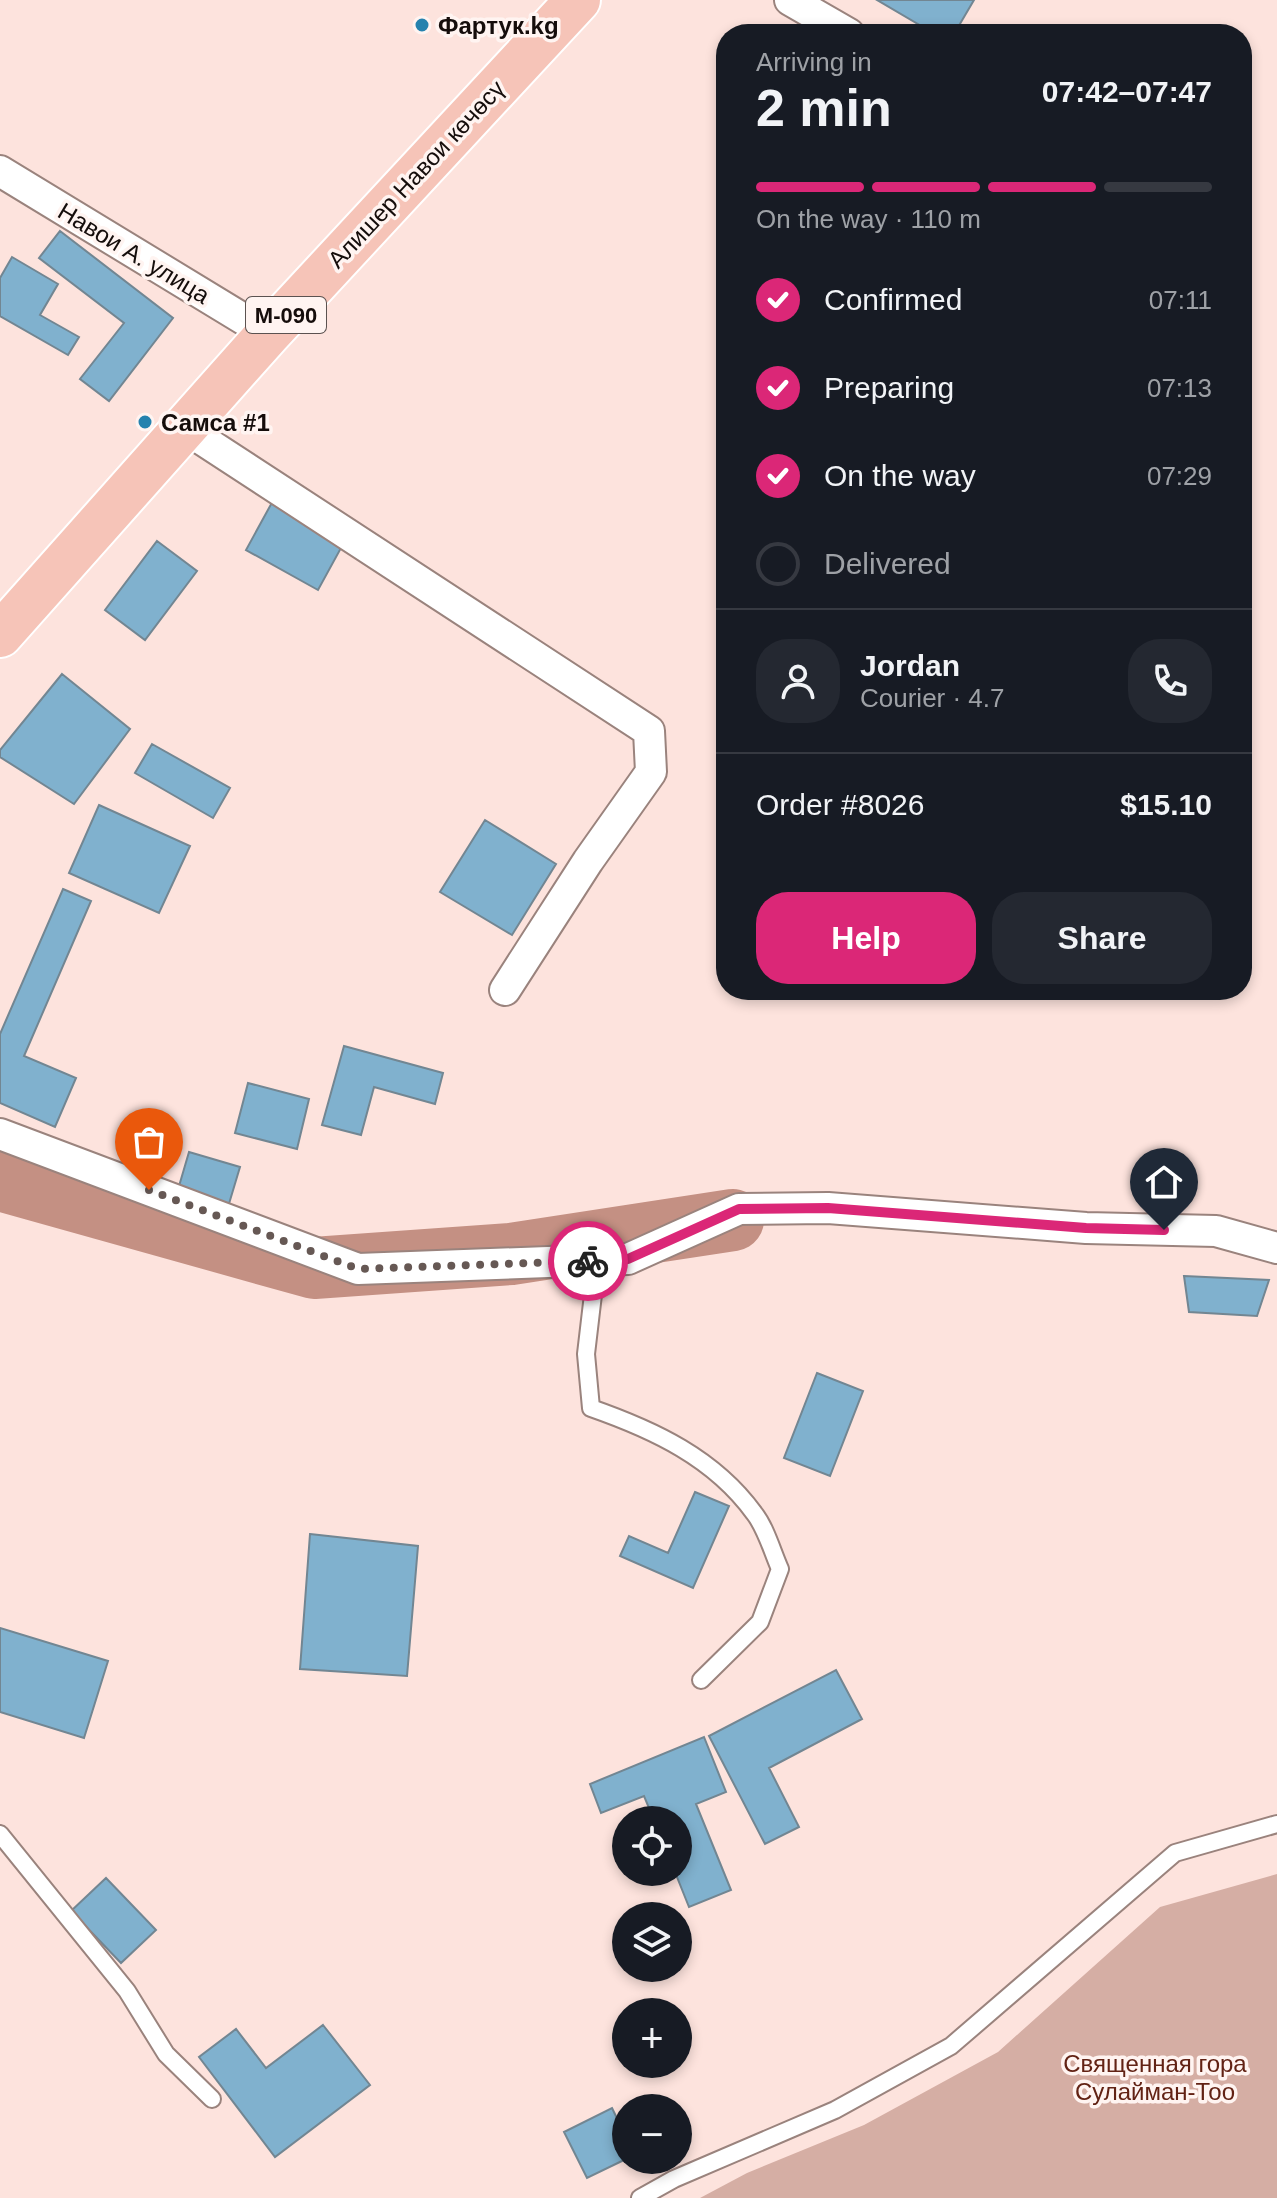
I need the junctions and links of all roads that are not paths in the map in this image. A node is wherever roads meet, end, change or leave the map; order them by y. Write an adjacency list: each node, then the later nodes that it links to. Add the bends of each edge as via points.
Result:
1 (578, 0): 5 (main road, Алишер Навои көчөсү / М-090)
2 (790, 0): 3 (street)
3 (832, 24)
4 (0, 171): 5 (street, Навои А. улица)
5 (268, 334): 6 (main road, Алишер Навои көчөсү / М-090)
6 (186, 429): 7 (main road, Алишер Навои көчөсү / М-090); 8 (street, via 649,731 651,772)
7 (0, 635)
8 (505, 990)
9 (0, 1134): 11 (street, via 358,1269)
10 (1277, 1248): 11 (street, via 1216,1231 1086,1228 828,1208 739,1209 628,1259)
11 (593, 1261): 12 (lane, via 586,1354 591,1408 636,1424 707,1462 756,1514 780,1569 760,1622)
12 (701, 1680)
13 (1277, 1824): 16 (lane, via 1175,1853 951,2046 835,2110)
14 (0, 1834): 15 (lane, via 127,1991 166,2054)
15 (212, 2099)
16 (640, 2198)

